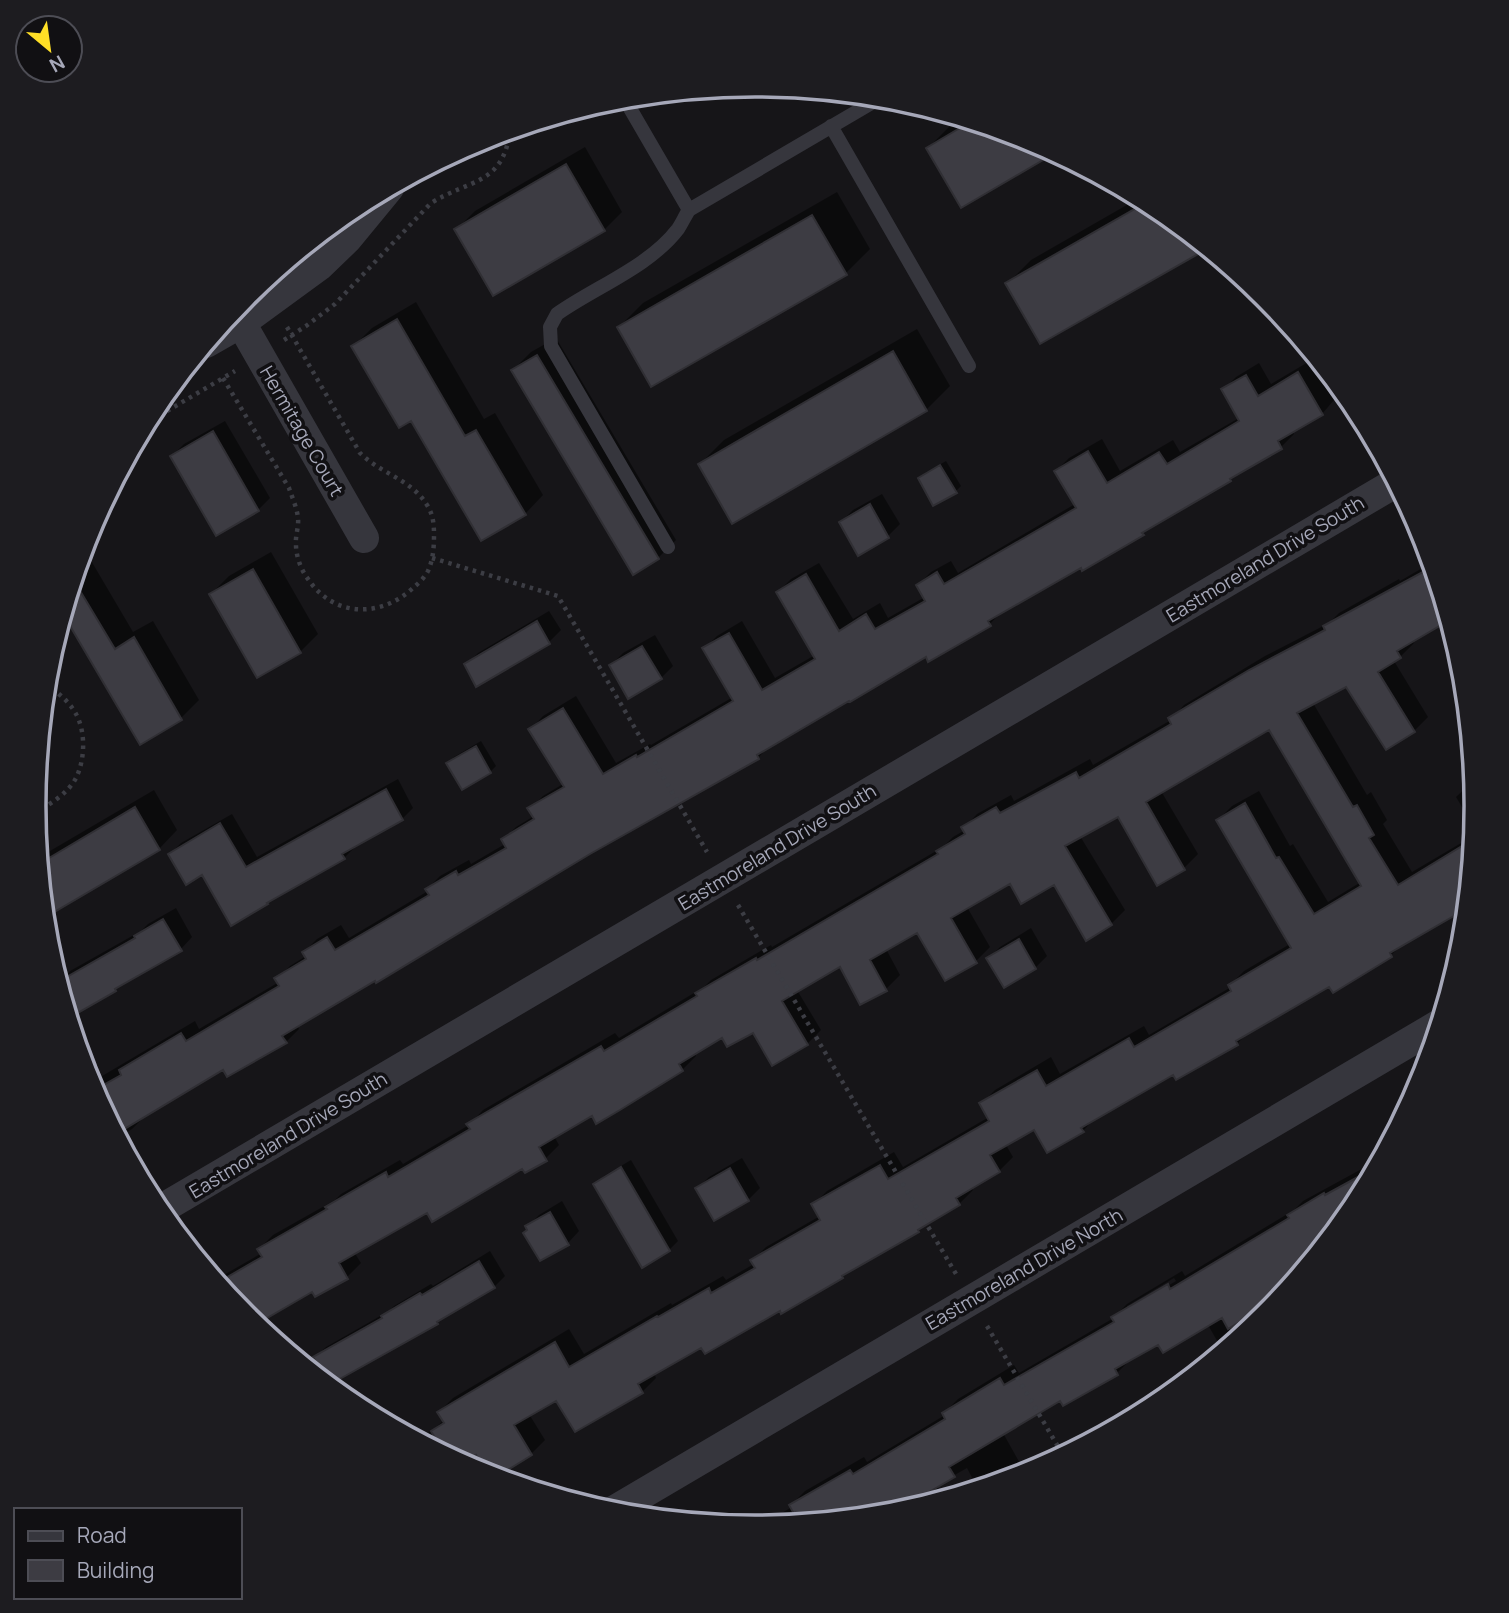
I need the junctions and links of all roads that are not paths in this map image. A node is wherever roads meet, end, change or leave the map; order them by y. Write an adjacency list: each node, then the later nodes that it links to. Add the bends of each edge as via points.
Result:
1 (865, 107): 3 (lane)
2 (630, 109): 4 (lane)
3 (831, 126): 4 (lane); 8 (lane)
4 (689, 210): 11 (lane, via 660,248 557,314 550,327 551,346)
5 (370, 211): 6 (street, via 319,266)
6 (240, 323): 7 (street); 10 (street, Hermitage Court)
7 (231, 328)
8 (969, 366)
9 (1387, 487): 13 (street, Eastmoreland Drive South)
10 (364, 538)
11 (668, 547)
12 (1426, 1033): 14 (street, Eastmoreland Drive North)
13 (168, 1205)
14 (626, 1504)

